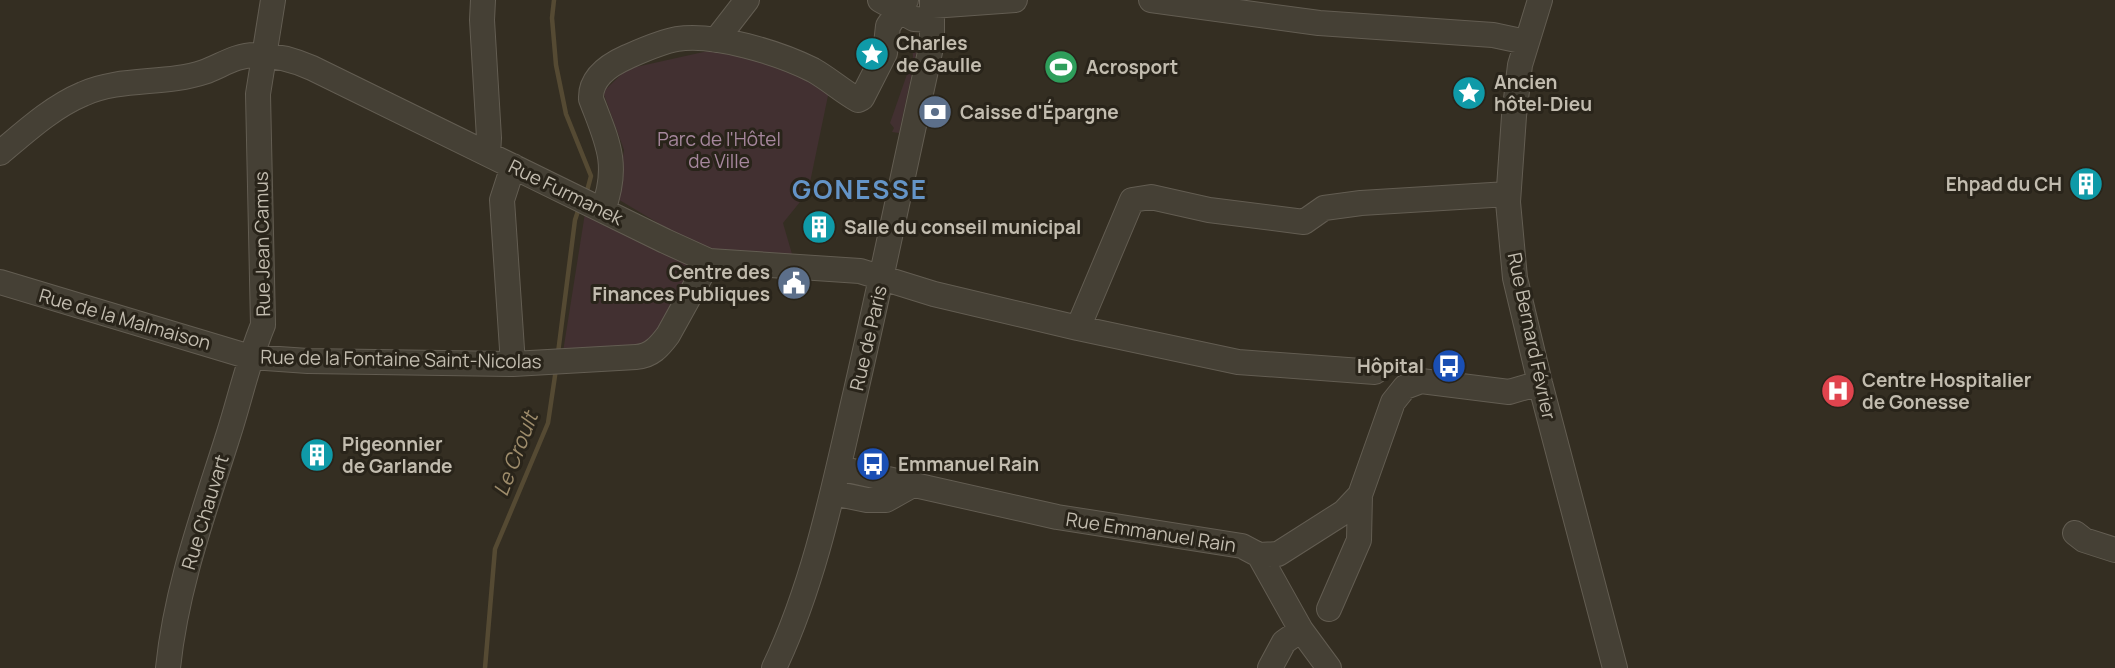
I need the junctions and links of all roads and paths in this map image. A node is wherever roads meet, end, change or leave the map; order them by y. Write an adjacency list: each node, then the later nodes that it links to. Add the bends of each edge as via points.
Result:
1 (273, 0): 11 (street, Rue Jean Camus)
2 (483, 0): 13 (street)
3 (747, 0): 9 (street)
4 (1015, 0): 8 (street)
5 (1151, 0): 10 (street, via 1319,23 1493,35)
6 (1540, 0): 10 (street, Rue Bernard Février)
7 (895, 4): 8 (street, via 914,19); 9 (street, via 885,53 858,100 789,60)
8 (932, 9): 18 (street, Rue de Paris, via 932,43)
9 (716, 40): 16 (street, via 687,32 620,60 592,83 591,99 612,168)
10 (1526, 42): 15 (street, Rue Bernard Février)
11 (264, 56): 12 (street, Rue Furmanek, via 241,57 202,73 83,93); 13 (street, Rue Furmanek, via 297,61); 21 (street, Rue Jean Camus, via 258,94 263,325)
12 (0, 153)
13 (488, 154): 14 (street, Rue Furmanek)
14 (513, 166): 16 (street, Rue Furmanek); 22 (street, via 502,200)
15 (1508, 194): 20 (street, via 1336,206 1324,208 1304,222 1150,197 1132,200); 24 (street, Rue Bernard Février, via 1515,278)
16 (603, 210): 17 (street, Rue Furmanek)
17 (709, 261): 18 (street, Rue Furmanek, via 860,271); 22 (street, Rue de la Fontaine Saint-Nicolas, via 668,335 651,354)
18 (881, 278): 20 (street, Rue Furmanek); 25 (street, Rue de Paris)
19 (0, 282): 21 (street, Rue de la Malmaison)
20 (1078, 328): 23 (street, Rue Furmanek, via 1238,362)
21 (250, 357): 22 (street, Rue de la Fontaine Saint-Nicolas); 35 (street, Rue Chauvart, via 197,533)
22 (513, 364)
23 (1374, 372)
24 (1540, 383): 28 (street, Rue Emmanuel Rain, via 1509,391 1421,382 1405,387 1393,402); 38 (street, Rue Bernard Février)
25 (839, 468): 26 (street, Rue Emmanuel Rain); 27 (street, Rue de Paris)
26 (911, 486): 27 (street, via 886,500); 31 (street, Rue Emmanuel Rain, via 1057,517 1242,546)
27 (833, 493): 34 (street, Rue de Paris)
28 (1360, 495): 31 (street, Rue Emmanuel Rain, via 1344,512 1289,548); 32 (street, via 1359,540)
29 (2075, 533): 30 (street)
30 (2115, 550)
31 (1259, 555): 33 (street)
32 (1329, 609)
33 (1301, 630): 36 (street, via 1284,642); 37 (street)
34 (780, 661)
35 (168, 668)
36 (1270, 668)
37 (1329, 668)
38 (1615, 668)

